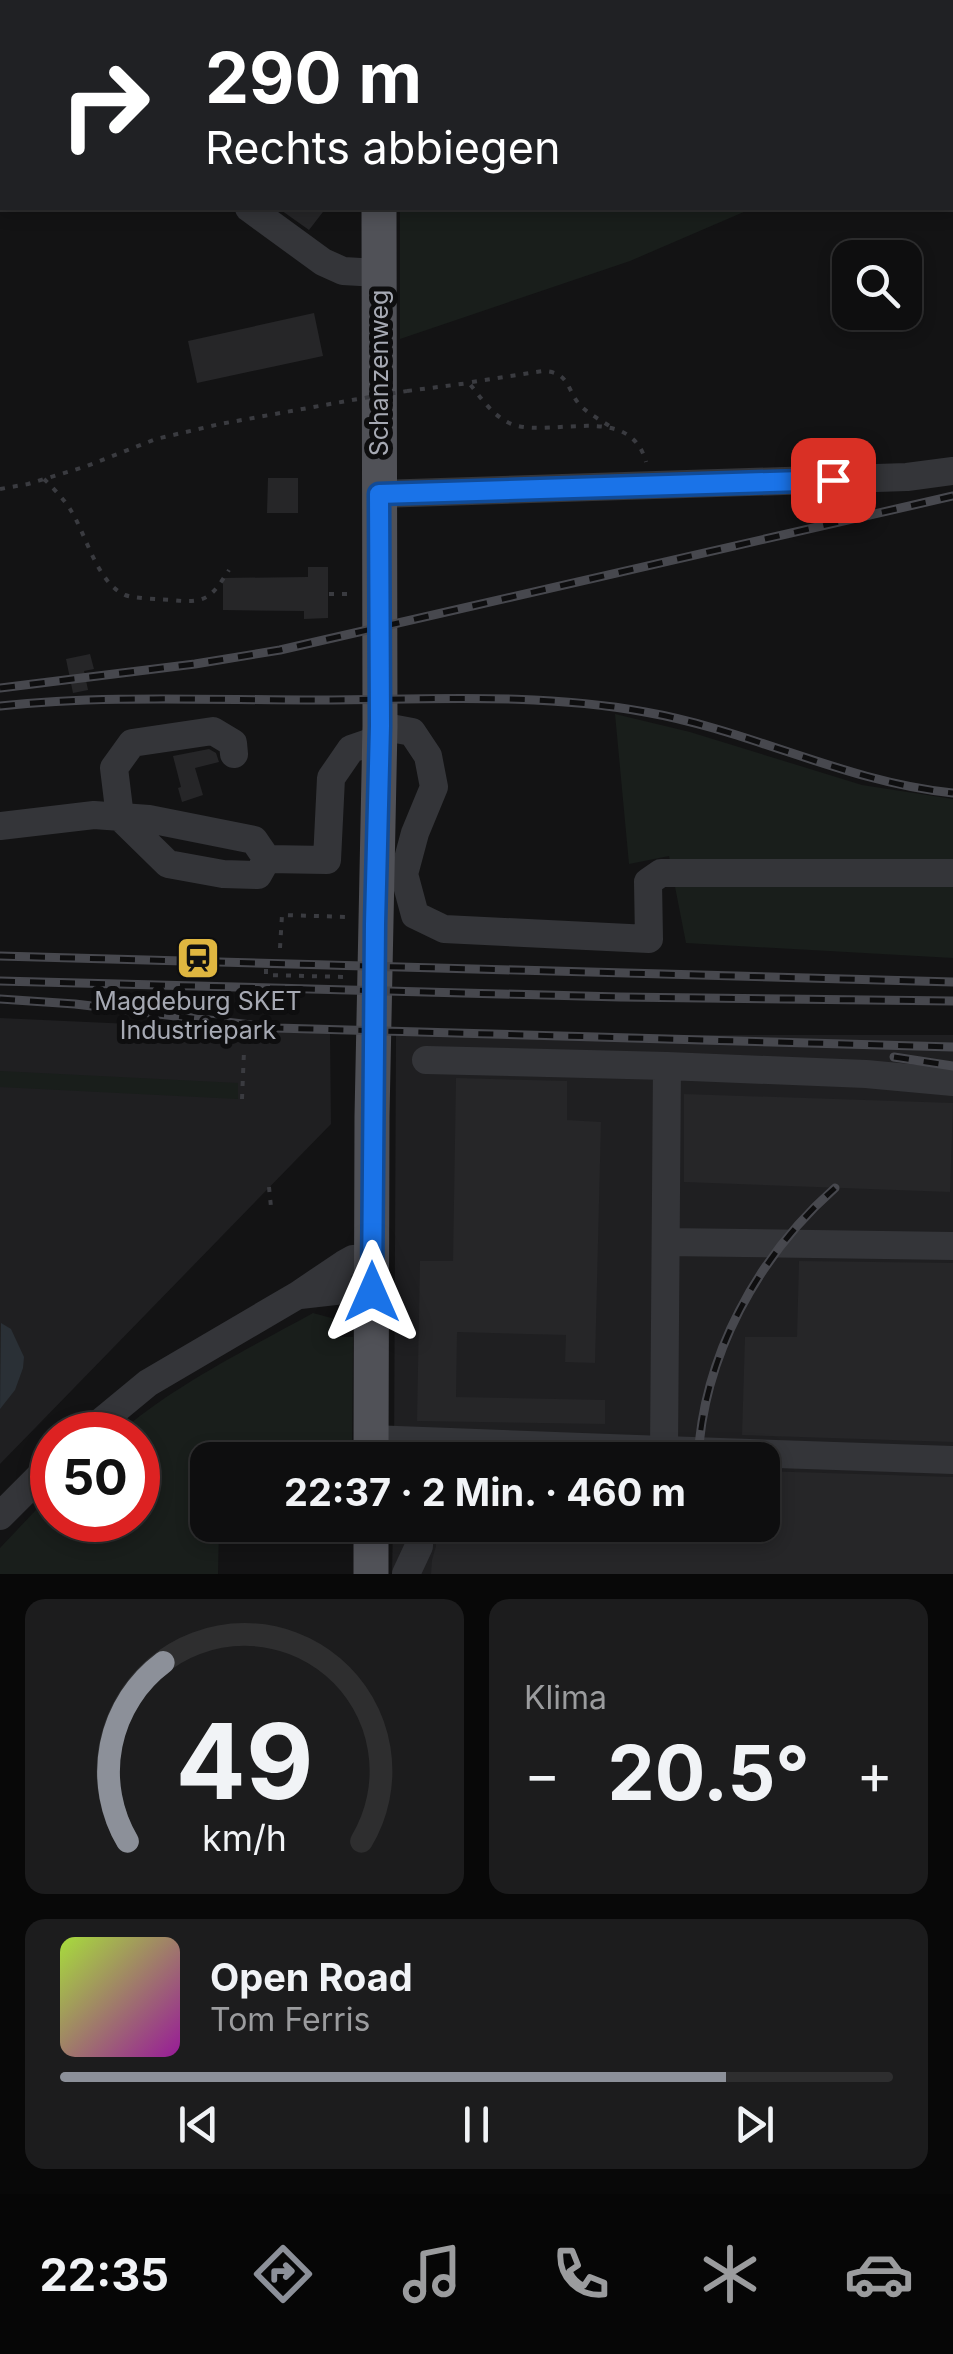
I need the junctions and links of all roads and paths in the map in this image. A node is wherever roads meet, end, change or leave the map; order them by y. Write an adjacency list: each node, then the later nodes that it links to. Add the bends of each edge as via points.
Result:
1 (253, 210): 3 (street, via 323,262)
2 (379, 210): 3 (main road, Schanzenweg)
3 (378, 273): 10 (main road, Schanzenweg)
4 (469, 383): 5 (path, via 511,424); 5 (path, via 554,371 580,406); 7 (path, bridge, via 220,424)
5 (611, 427): 8 (path, via 631,437 645,456)
6 (953, 471): 8 (street)
7 (44, 479): 9 (path); 11 (path, via 70,509 108,581 124,594 203,600)
8 (649, 486): 10 (street)
9 (0, 489)
10 (379, 494): 14 (main road, Schanzenweg)
11 (229, 570)
12 (330, 594): 13 (path)
13 (341, 594)
14 (380, 732): 18 (street, via 351,749 331,778 327,860); 19 (street, via 412,732 428,756 434,787 404,874 415,915 444,930 649,940 648,882 661,873); 33 (main road, Schanzenweg)
15 (234, 754): 16 (street, via 233,742 214,732 132,743 114,768)
16 (120, 817): 17 (street); 18 (street, via 254,840); 18 (street, via 168,864 258,875)
17 (0, 826)
18 (267, 860)
19 (953, 872)
20 (363, 916): 21 (path, via 282,915)
21 (280, 948)
22 (266, 969): 23 (path, via 266,976)
23 (362, 978)
24 (244, 1052): 28 (path)
25 (426, 1060): 26 (street)
26 (667, 1066): 27 (street); 31 (street)
27 (953, 1082)
28 (242, 1099)
29 (269, 1187): 30 (path)
30 (271, 1208)
31 (666, 1242): 32 (street); 36 (street)
32 (953, 1246)
33 (372, 1275): 34 (street, via 353,1259 148,1382); 35 (main road, Schanzenweg)
34 (113, 1412)
35 (371, 1442)
36 (664, 1442)
37 (780, 1454): 38 (street)
38 (953, 1460)
39 (30, 1486): 40 (street)
40 (0, 1516)
41 (371, 1542): 43 (main road)
42 (419, 1542): 44 (street)
43 (370, 1574)
44 (406, 1574)

